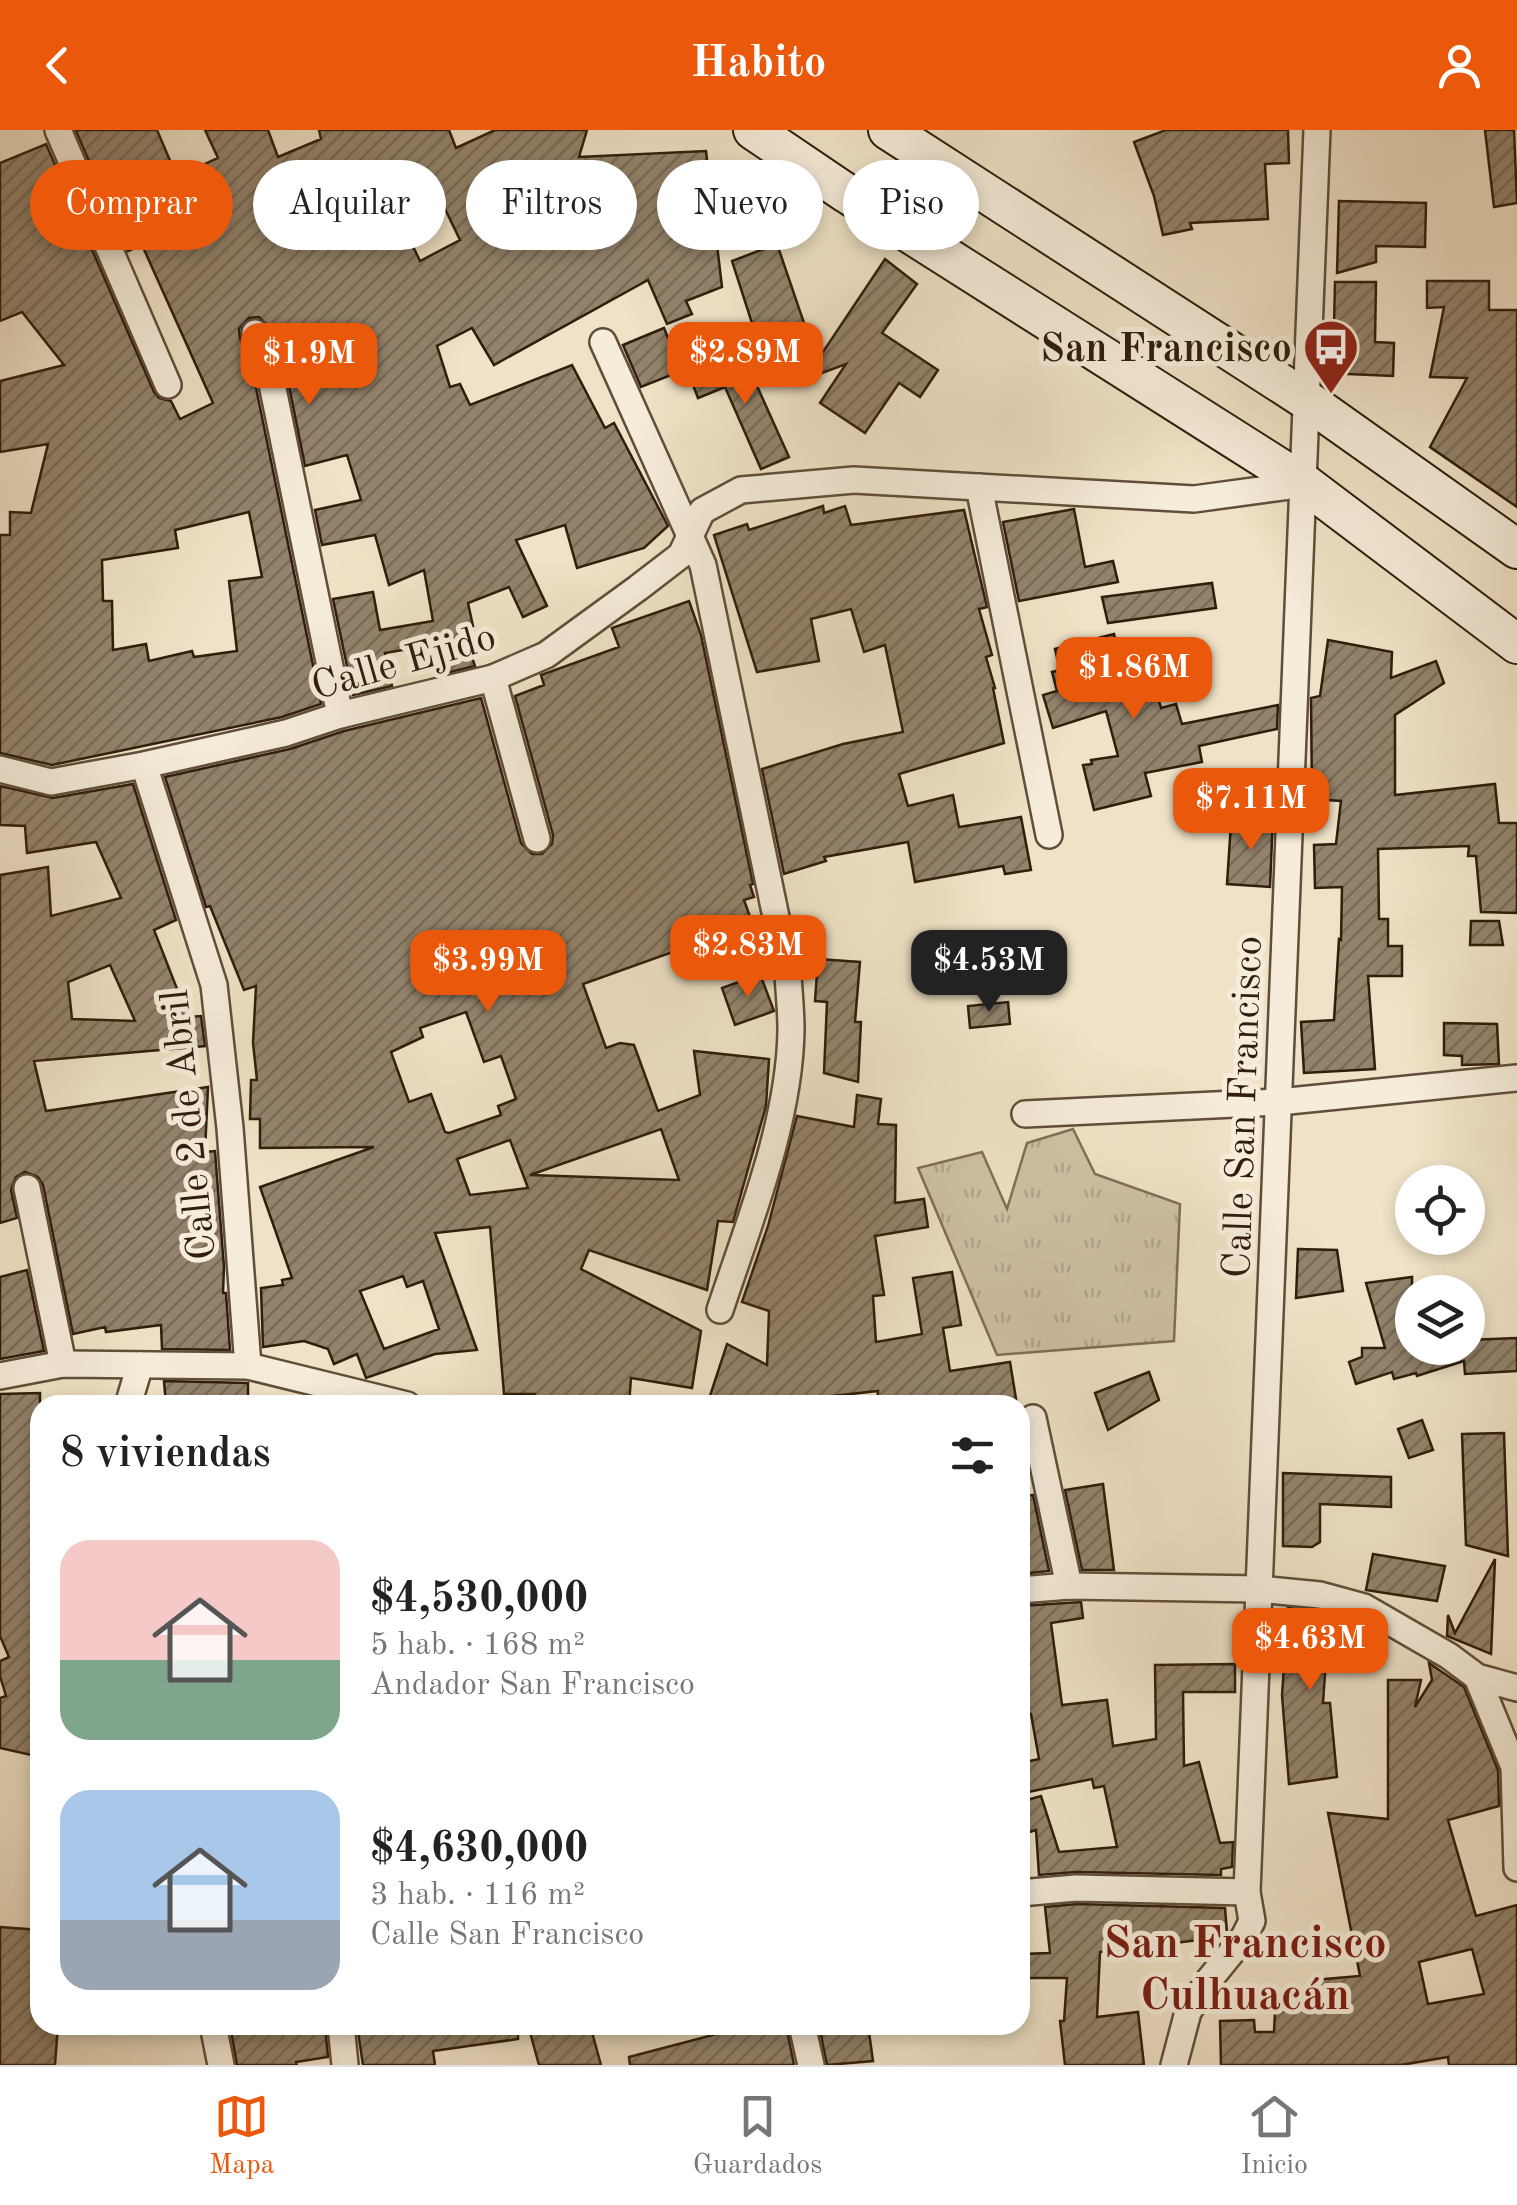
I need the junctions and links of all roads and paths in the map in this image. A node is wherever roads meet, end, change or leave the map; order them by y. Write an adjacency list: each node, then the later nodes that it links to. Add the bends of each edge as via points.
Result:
1 (58, 130): 7 (street)
2 (753, 130): 9 (main road)
3 (888, 130): 8 (main road)
4 (1317, 130): 8 (street, Calle San Francisco)
5 (255, 333): 16 (street, via 272,384)
6 (604, 342): 12 (street)
7 (168, 385)
8 (1308, 401): 9 (street, Calle San Francisco); 11 (main road)
9 (1305, 484): 10 (street, Calle Ejido, via 1194,500); 14 (main road); 22 (street, Calle San Francisco)
10 (979, 487): 12 (street, Calle Ejido, via 854,480 741,490 702,511); 19 (street)
11 (1500, 524): 13 (main road)
12 (690, 539): 15 (street, Calle Ejido, via 681,555 546,654); 25 (street, via 703,565 736,713 788,975 791,1031 763,1178)
13 (1517, 549)
14 (1507, 629)
15 (493, 678): 16 (street, Calle Ejido); 20 (street)
16 (340, 715): 17 (street, Calle Ejido)
17 (144, 765): 18 (street, Calle Ejido, via 51,782); 28 (street, Calle 2 de Abril, via 214,985)
18 (0, 769)
19 (1049, 834)
20 (538, 839)
21 (1517, 1078): 22 (street)
22 (1278, 1102): 23 (street); 35 (street, Calle San Francisco)
23 (1025, 1114)
24 (27, 1188): 26 (street)
25 (720, 1310)
26 (62, 1364): 27 (street); 29 (street)
27 (140, 1364): 28 (street); 31 (street)
28 (248, 1366): 30 (street)
29 (0, 1376)
30 (314, 1393)
31 (131, 1395)
32 (1033, 1418): 33 (street)
33 (1069, 1586): 34 (street); 35 (street)
34 (1030, 1589)
35 (1258, 1589): 36 (street, via 1364,1607); 40 (street, Calle San Francisco)
36 (1477, 1677): 37 (street); 38 (street, via 1514,1766)
37 (1517, 1688)
38 (1517, 1868)
39 (1030, 1892): 40 (street)
40 (1246, 1892): 47 (street, Calle San Francisco, via 1252,1922 1188,2012)
41 (215, 2035): 44 (street)
42 (343, 2035): 45 (street)
43 (804, 2035): 46 (street)
44 (220, 2065)
45 (345, 2065)
46 (810, 2065)
47 (1174, 2065)

